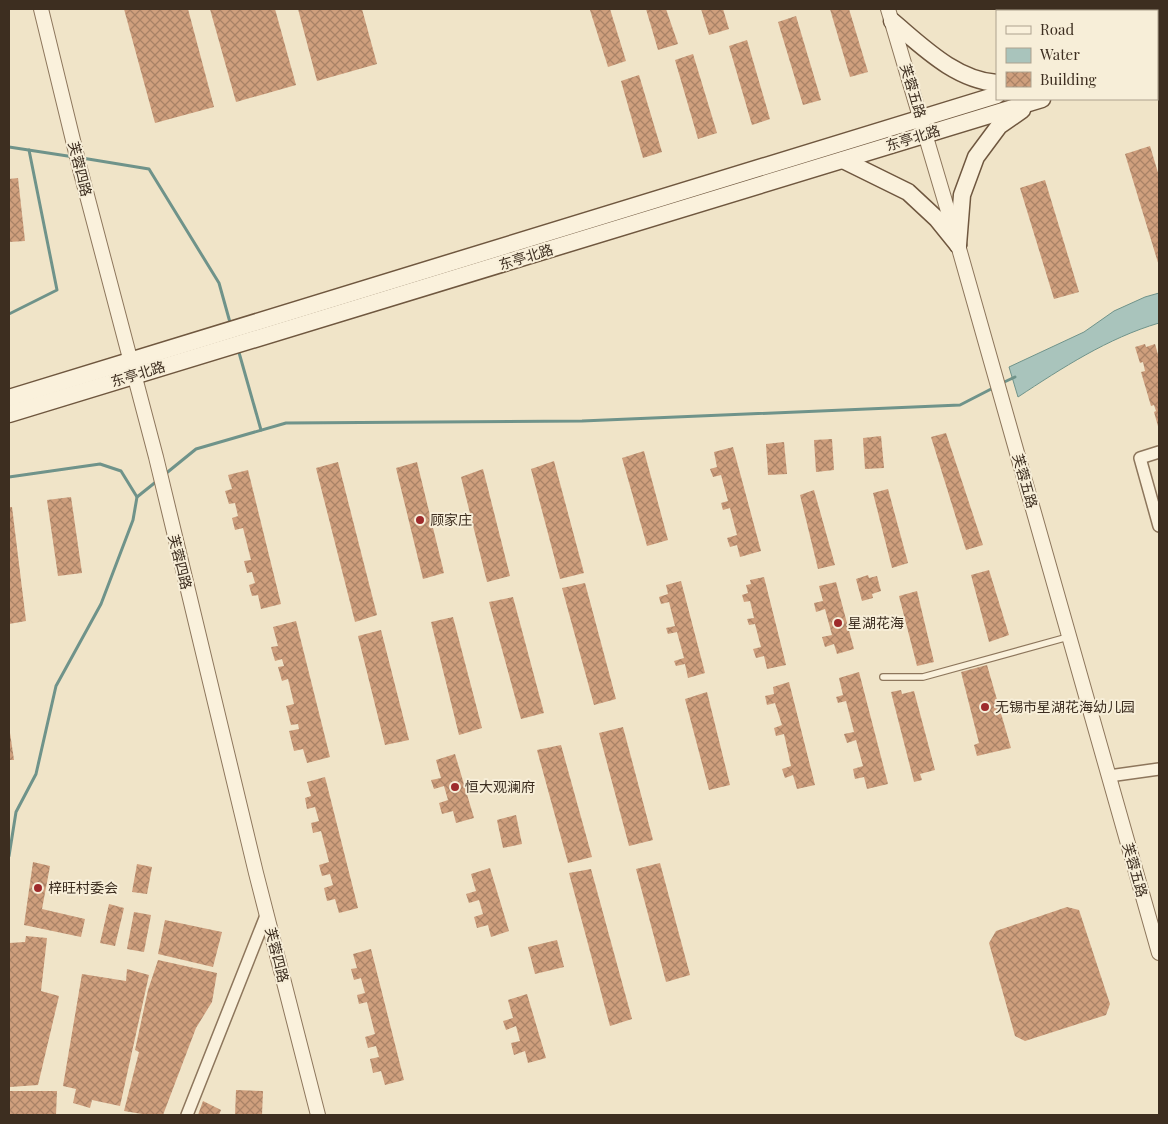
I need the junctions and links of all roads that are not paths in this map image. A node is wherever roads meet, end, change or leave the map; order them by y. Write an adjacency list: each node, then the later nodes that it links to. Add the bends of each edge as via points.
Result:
1 (41, 9): 11 (street, 芙蓉四路)
2 (890, 15): 3 (main road, via 942,63 984,82); 6 (street, 芙蓉五路)
3 (996, 83)
4 (996, 95): 6 (main road, 东亭北路)
5 (1037, 100): 7 (main road, 东亭北路); 9 (main road, via 999,126 976,157 962,196)
6 (921, 118): 7 (street, 芙蓉五路); 10 (main road, 东亭北路, via 246,325)
7 (926, 134): 8 (main road, 东亭北路); 9 (street, 芙蓉五路)
8 (843, 160): 9 (main road, via 908,192 937,219); 10 (main road, 东亭北路, via 251,341)
9 (958, 245): 16 (street, 芙蓉五路)
10 (216, 342): 11 (main road, 东亭北路)
11 (133, 368): 12 (main road, 东亭北路); 13 (main road, 东亭北路); 20 (street, 芙蓉四路)
12 (9, 398)
13 (9, 414)
14 (1159, 452): 15 (street, via 1140,458)
15 (1159, 526)
16 (1069, 637): 17 (lane, via 923,678); 19 (street, 芙蓉五路)
17 (883, 677)
18 (1159, 769): 19 (street)
19 (1109, 776): 21 (street, 芙蓉五路)
20 (266, 913): 22 (street); 23 (street, 芙蓉四路)
21 (1159, 953)
22 (186, 1115)
23 (318, 1115)

